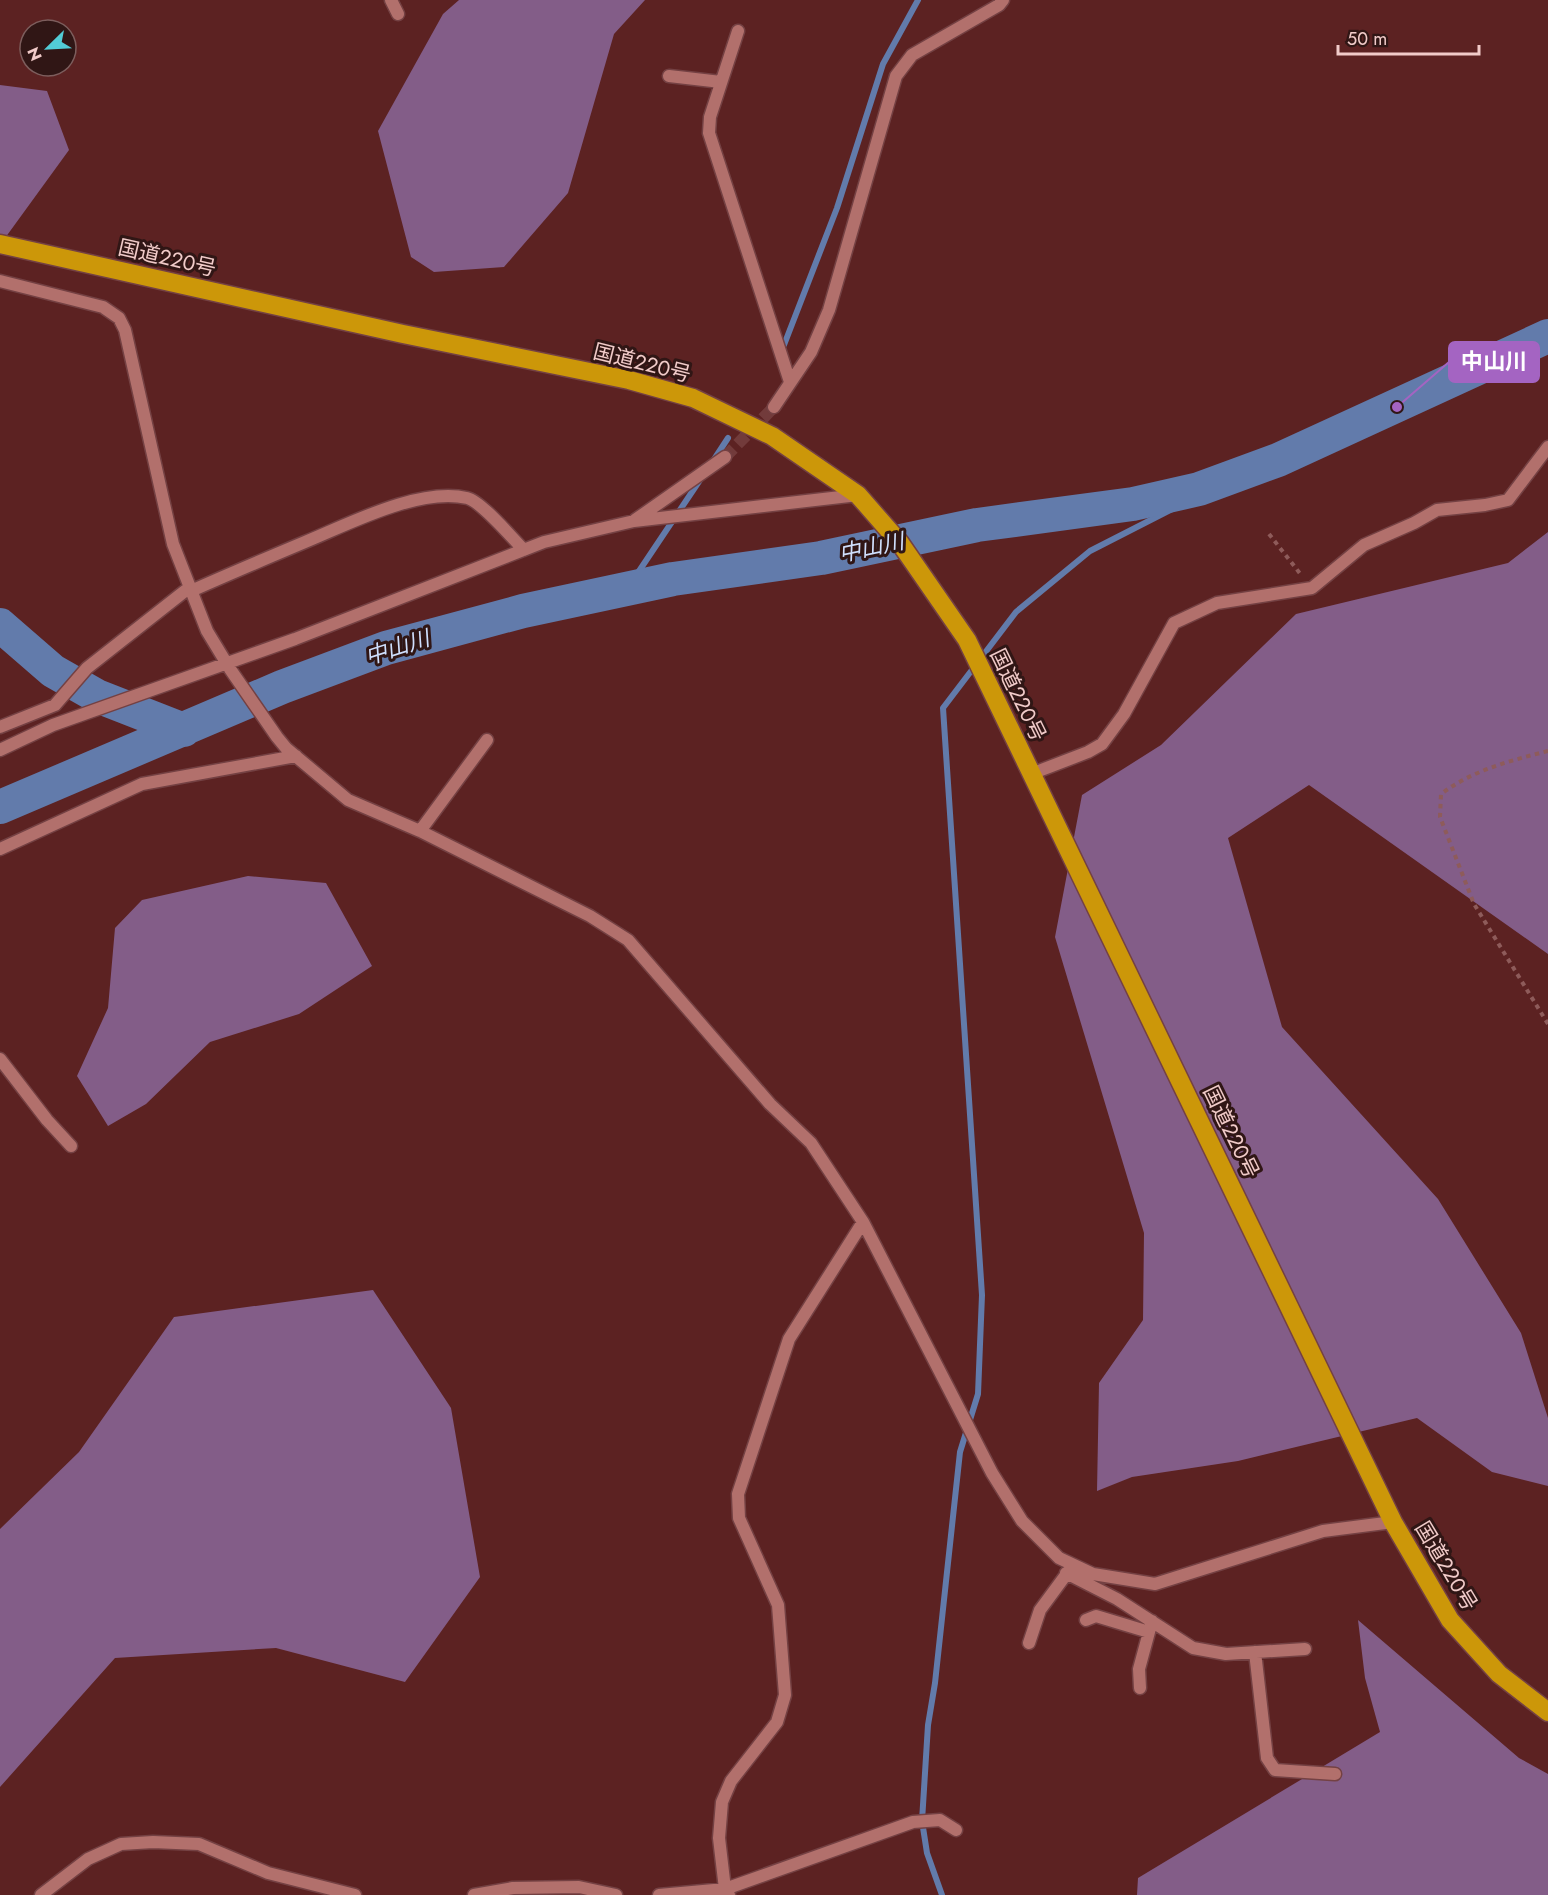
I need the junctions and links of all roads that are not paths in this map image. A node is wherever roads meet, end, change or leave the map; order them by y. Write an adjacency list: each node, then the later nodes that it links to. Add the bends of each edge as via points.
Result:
1 (391, 0): 3 (street)
2 (1003, 0): 9 (street, via 912,55 896,76 829,310 811,352)
3 (398, 14)
4 (738, 31): 6 (street)
5 (669, 76): 6 (street)
6 (722, 82): 9 (street, via 710,117 709,134)
7 (0, 244): 13 (highway, 国道220号, via 629,380 693,398 772,436)
8 (0, 281): 16 (street, via 103,307 119,318 125,330 173,544)
9 (790, 382): 10 (street)
10 (774, 407)
11 (1548, 447): 22 (street, via 1508,500 1437,510 1364,545 1312,588 1217,603 1174,623 1124,714 1102,744)
12 (725, 457): 14 (street)
13 (858, 495): 14 (street); 22 (highway, 国道220号, via 900,543 967,639)
14 (634, 521): 15 (street)
15 (524, 550): 16 (street, via 482,506 469,498 445,496 375,513); 17 (street)
16 (190, 589): 17 (street, via 207,631); 18 (street, via 87,668 56,705)
17 (228, 665): 20 (street, via 53,725); 21 (street, via 277,737)
18 (0, 727)
19 (487, 740): 23 (street)
20 (0, 750)
21 (296, 756): 23 (street, via 348,800); 24 (street, via 142,784)
22 (1031, 774): 28 (highway, 国道220号)
23 (420, 831): 27 (street, via 590,916 628,940 770,1104 811,1143)
24 (0, 849)
25 (1, 1063): 26 (street)
26 (71, 1146)
27 (863, 1222): 29 (street, via 992,1473 1022,1521); 39 (street, via 789,1339 738,1494 739,1518 778,1605 785,1695 777,1722 731,1781 722,1802 719,1839)
28 (1393, 1522): 29 (street, via 1323,1531 1155,1584); 36 (highway, 国道220号, via 1450,1620 1499,1674)
29 (1070, 1569): 31 (street, via 1117,1599); 32 (street, via 1040,1610)
30 (1086, 1620): 31 (street, via 1096,1616)
31 (1150, 1627): 34 (street, via 1193,1648 1226,1654); 35 (street, via 1139,1669)
32 (1029, 1643)
33 (1305, 1649): 34 (street)
34 (1255, 1652): 37 (street, via 1267,1758 1275,1770)
35 (1140, 1688)
36 (1548, 1712)
37 (1335, 1774)
38 (956, 1830): 39 (street, via 940,1820 913,1822)
39 (727, 1892): 44 (street)
40 (41, 1895): 41 (street, via 88,1859 121,1844 153,1842 199,1844 268,1874)
41 (355, 1895)
42 (474, 1895): 43 (street, via 513,1887 579,1887)
43 (616, 1895)
44 (659, 1895)

